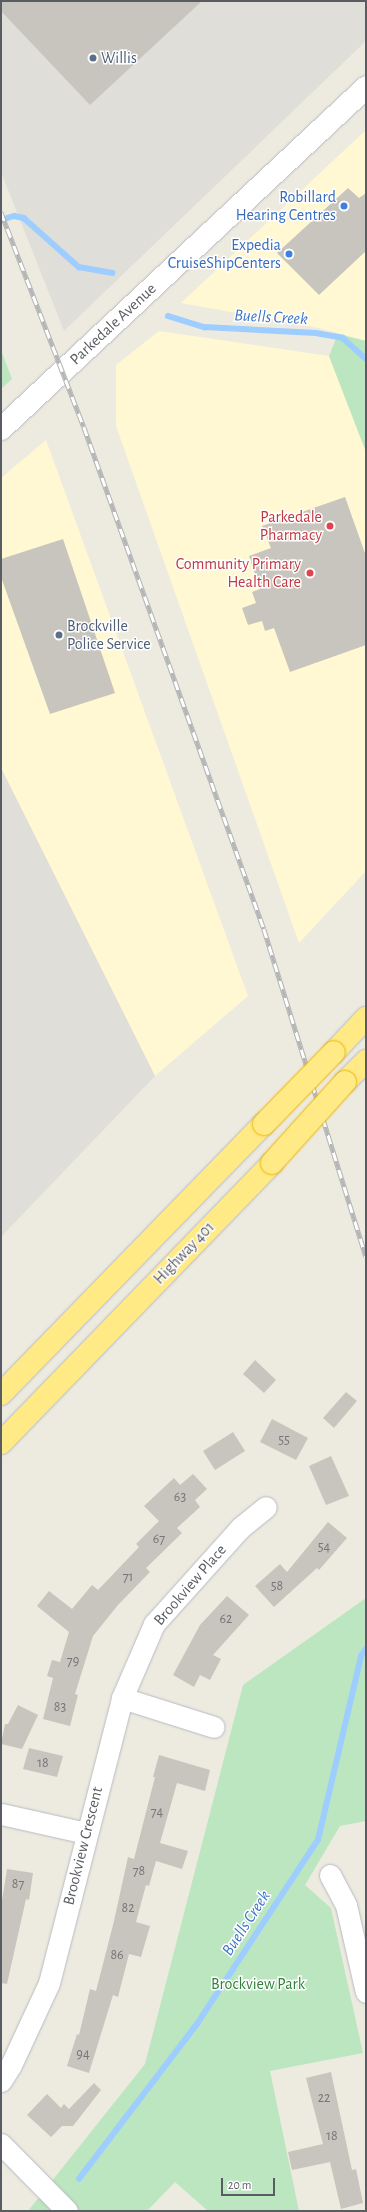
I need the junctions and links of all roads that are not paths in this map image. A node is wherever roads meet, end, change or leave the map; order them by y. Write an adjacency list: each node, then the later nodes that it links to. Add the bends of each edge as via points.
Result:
1 (366, 88): 2 (main road, Parkedale Avenue)
2 (1, 429)
3 (366, 1018): 5 (highway, Highway 401, bridge)
4 (366, 1061): 6 (highway, Highway 401, bridge, via 272,1163)
5 (1, 1394)
6 (1, 1443)
7 (266, 1507): 8 (street, Brookview Place, via 240,1528 154,1624)
8 (122, 1698): 9 (street); 11 (street, Brookview Crescent)
9 (214, 1726)
10 (1, 1814): 11 (street)
11 (86, 1834): 14 (street, Brookview Crescent, via 48,1983 11,2065)
12 (330, 1875): 13 (street, via 346,1905)
13 (366, 1992)
14 (1, 2081)
15 (1, 2144): 16 (street)
16 (67, 2211)

